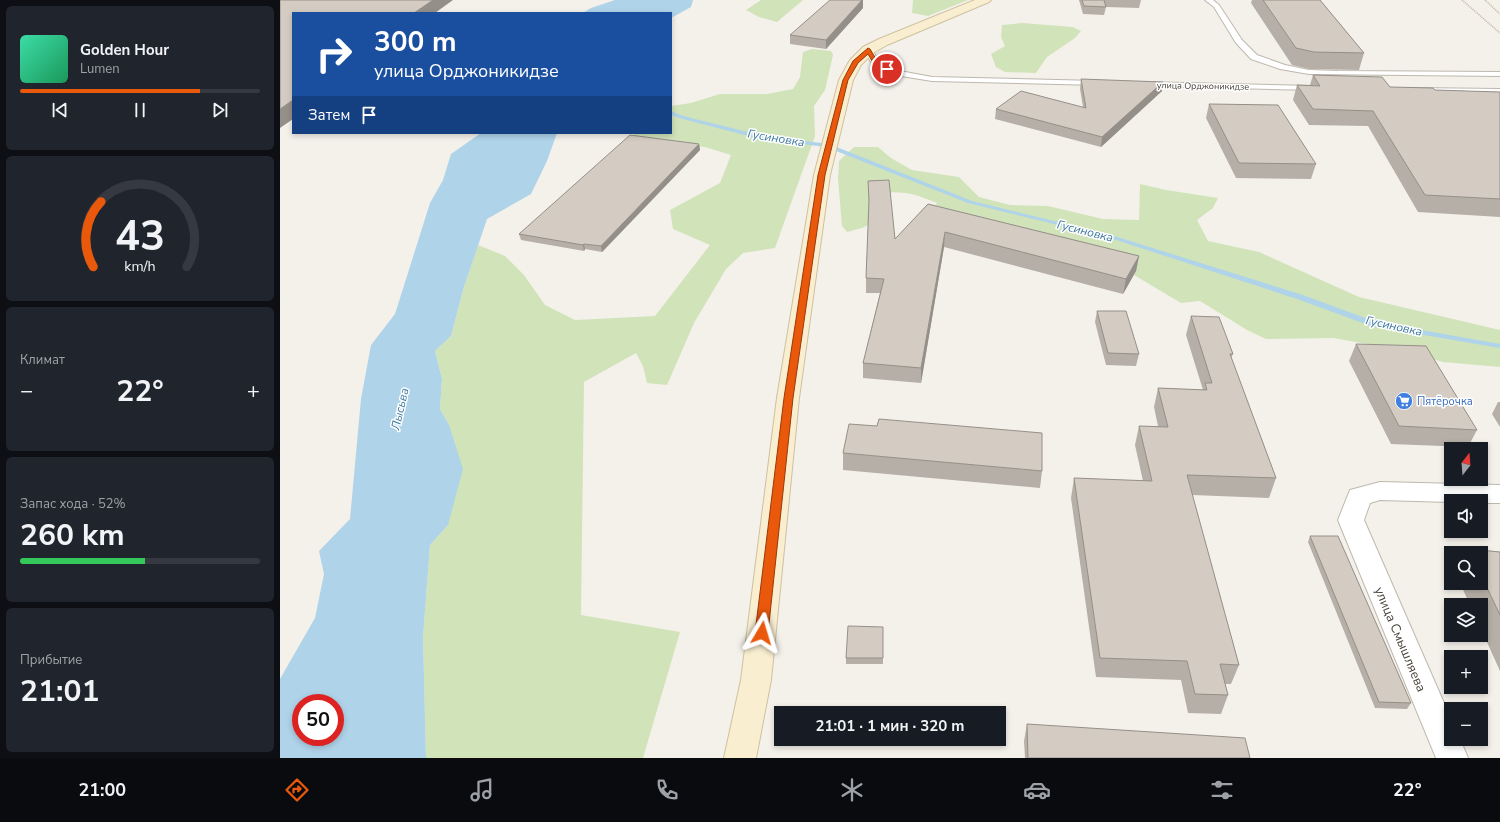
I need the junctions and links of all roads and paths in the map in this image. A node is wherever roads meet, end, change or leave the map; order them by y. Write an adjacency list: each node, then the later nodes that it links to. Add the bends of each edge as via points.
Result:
1 (985, 0): 7 (main road)
2 (1208, 0): 8 (lane, via 1217,6 1239,41 1254,57 1283,67 1309,72 1338,73)
3 (1462, 0): 6 (path)
4 (1484, 0): 5 (path)
5 (1500, 14)
6 (1500, 33)
7 (868, 50): 9 (lane, via 877,65 932,78); 15 (main road, via 855,63 846,80 822,175 788,398 756,680)
8 (1500, 74)
9 (1107, 83)
10 (1138, 84): 11 (lane, улица Орджоникидзе)
11 (1319, 88)
12 (1406, 90): 13 (lane)
13 (1500, 91)
14 (1500, 494): 16 (street, улица Смышляева, via 1380,491 1360,497 1351,520)
15 (740, 758)
16 (1452, 758)

